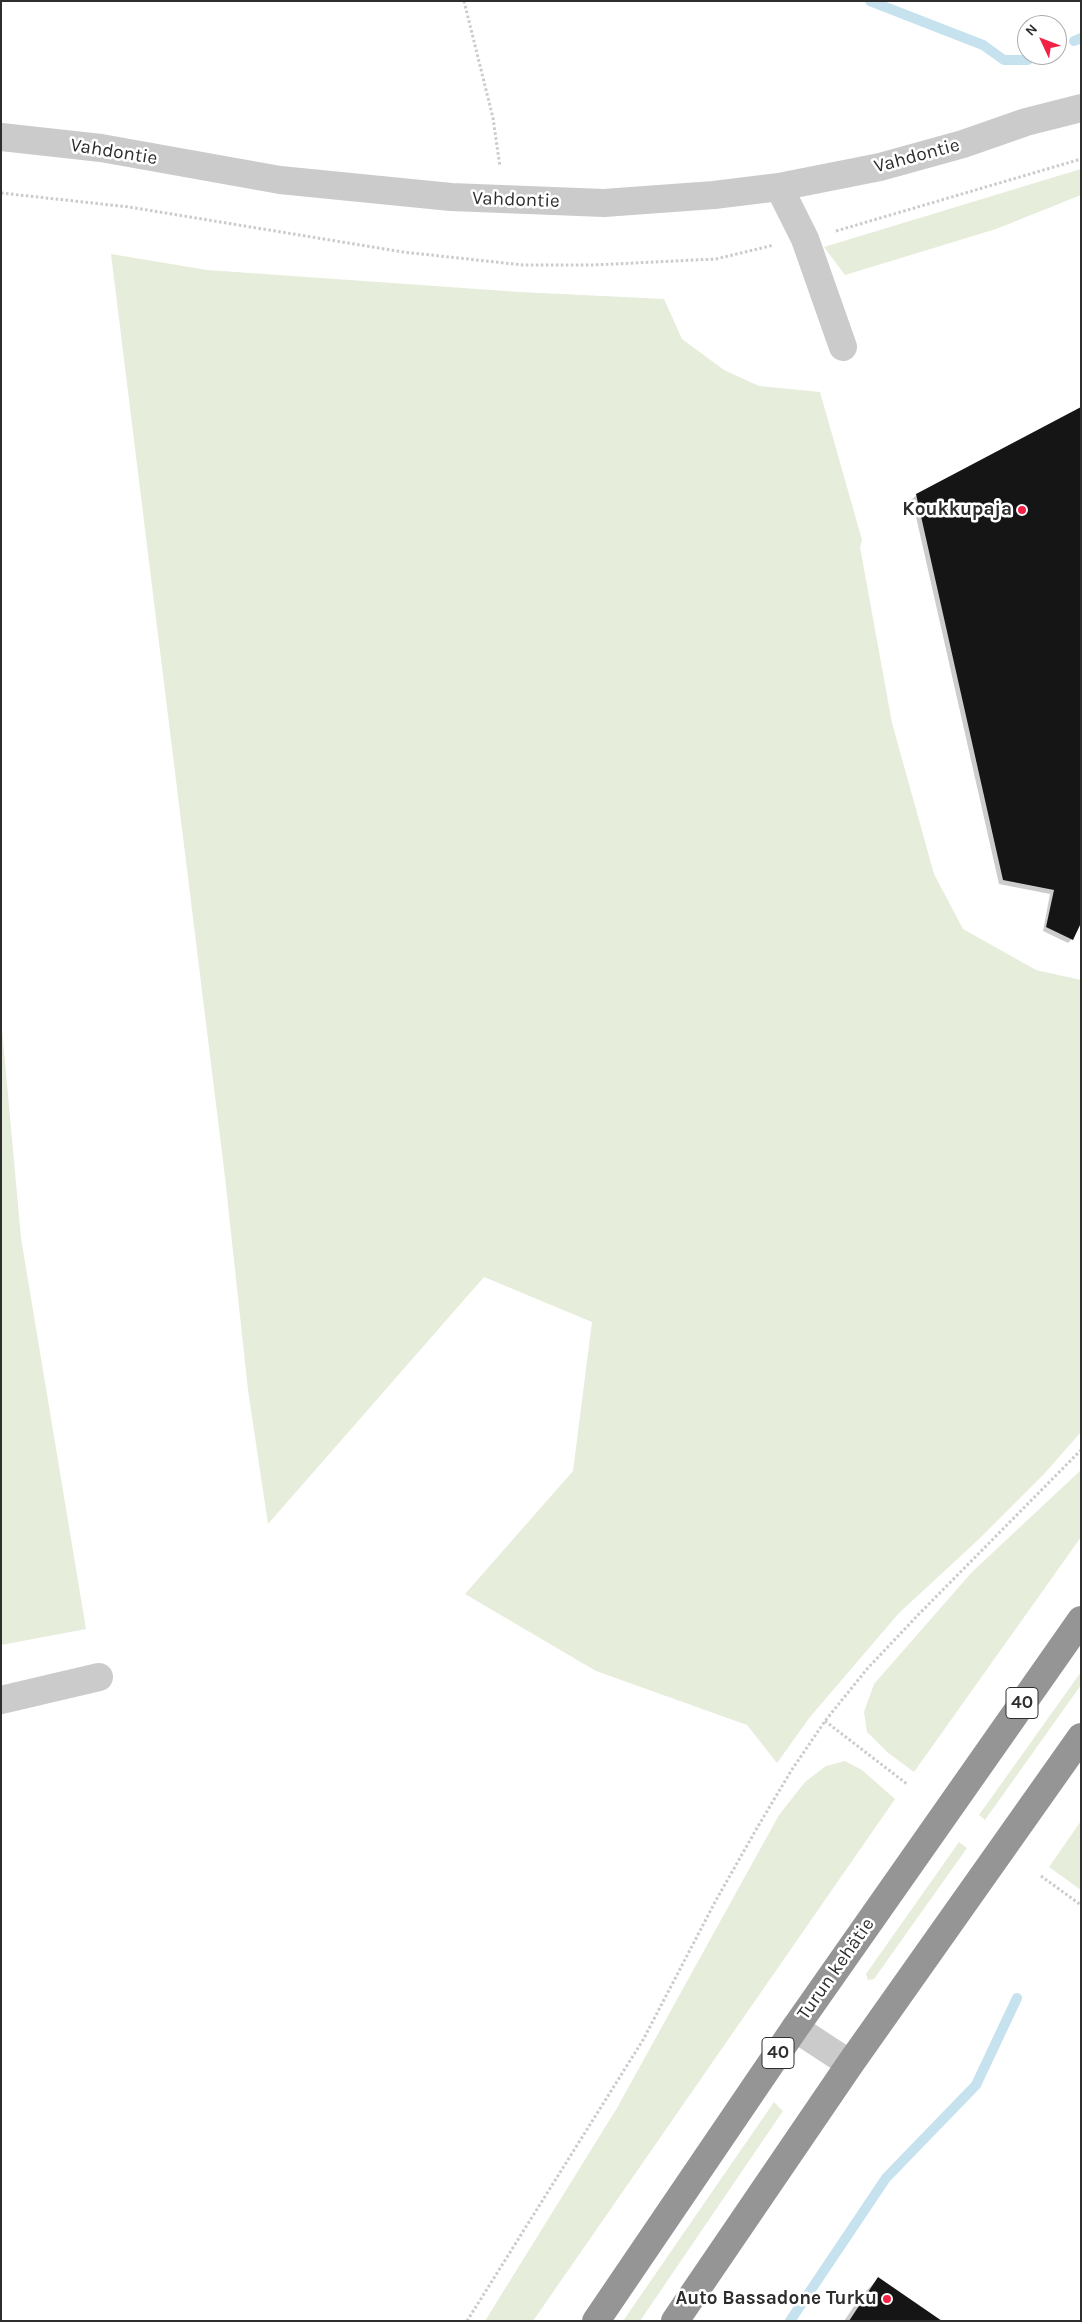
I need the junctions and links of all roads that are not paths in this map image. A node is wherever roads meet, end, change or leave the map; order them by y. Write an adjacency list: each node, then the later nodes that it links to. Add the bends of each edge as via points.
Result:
1 (1081, 93): 3 (street, Vahdontie)
2 (1081, 108): 3 (street, Vahdontie)
3 (1026, 122): 5 (street, Vahdontie, via 880,167)
4 (1, 137): 5 (street, Vahdontie, via 101,148 280,180 451,197 604,203)
5 (779, 187): 6 (street, via 805,240)
6 (843, 347)
7 (1081, 1620): 11 (highway, Turun kehätie / 40)
8 (99, 1677): 9 (street)
9 (1, 1700)
10 (1081, 1737): 12 (highway)
11 (795, 2028): 12 (street); 13 (highway, Turun kehätie / 40)
12 (850, 2064): 14 (highway)
13 (596, 2321)
14 (675, 2321)

